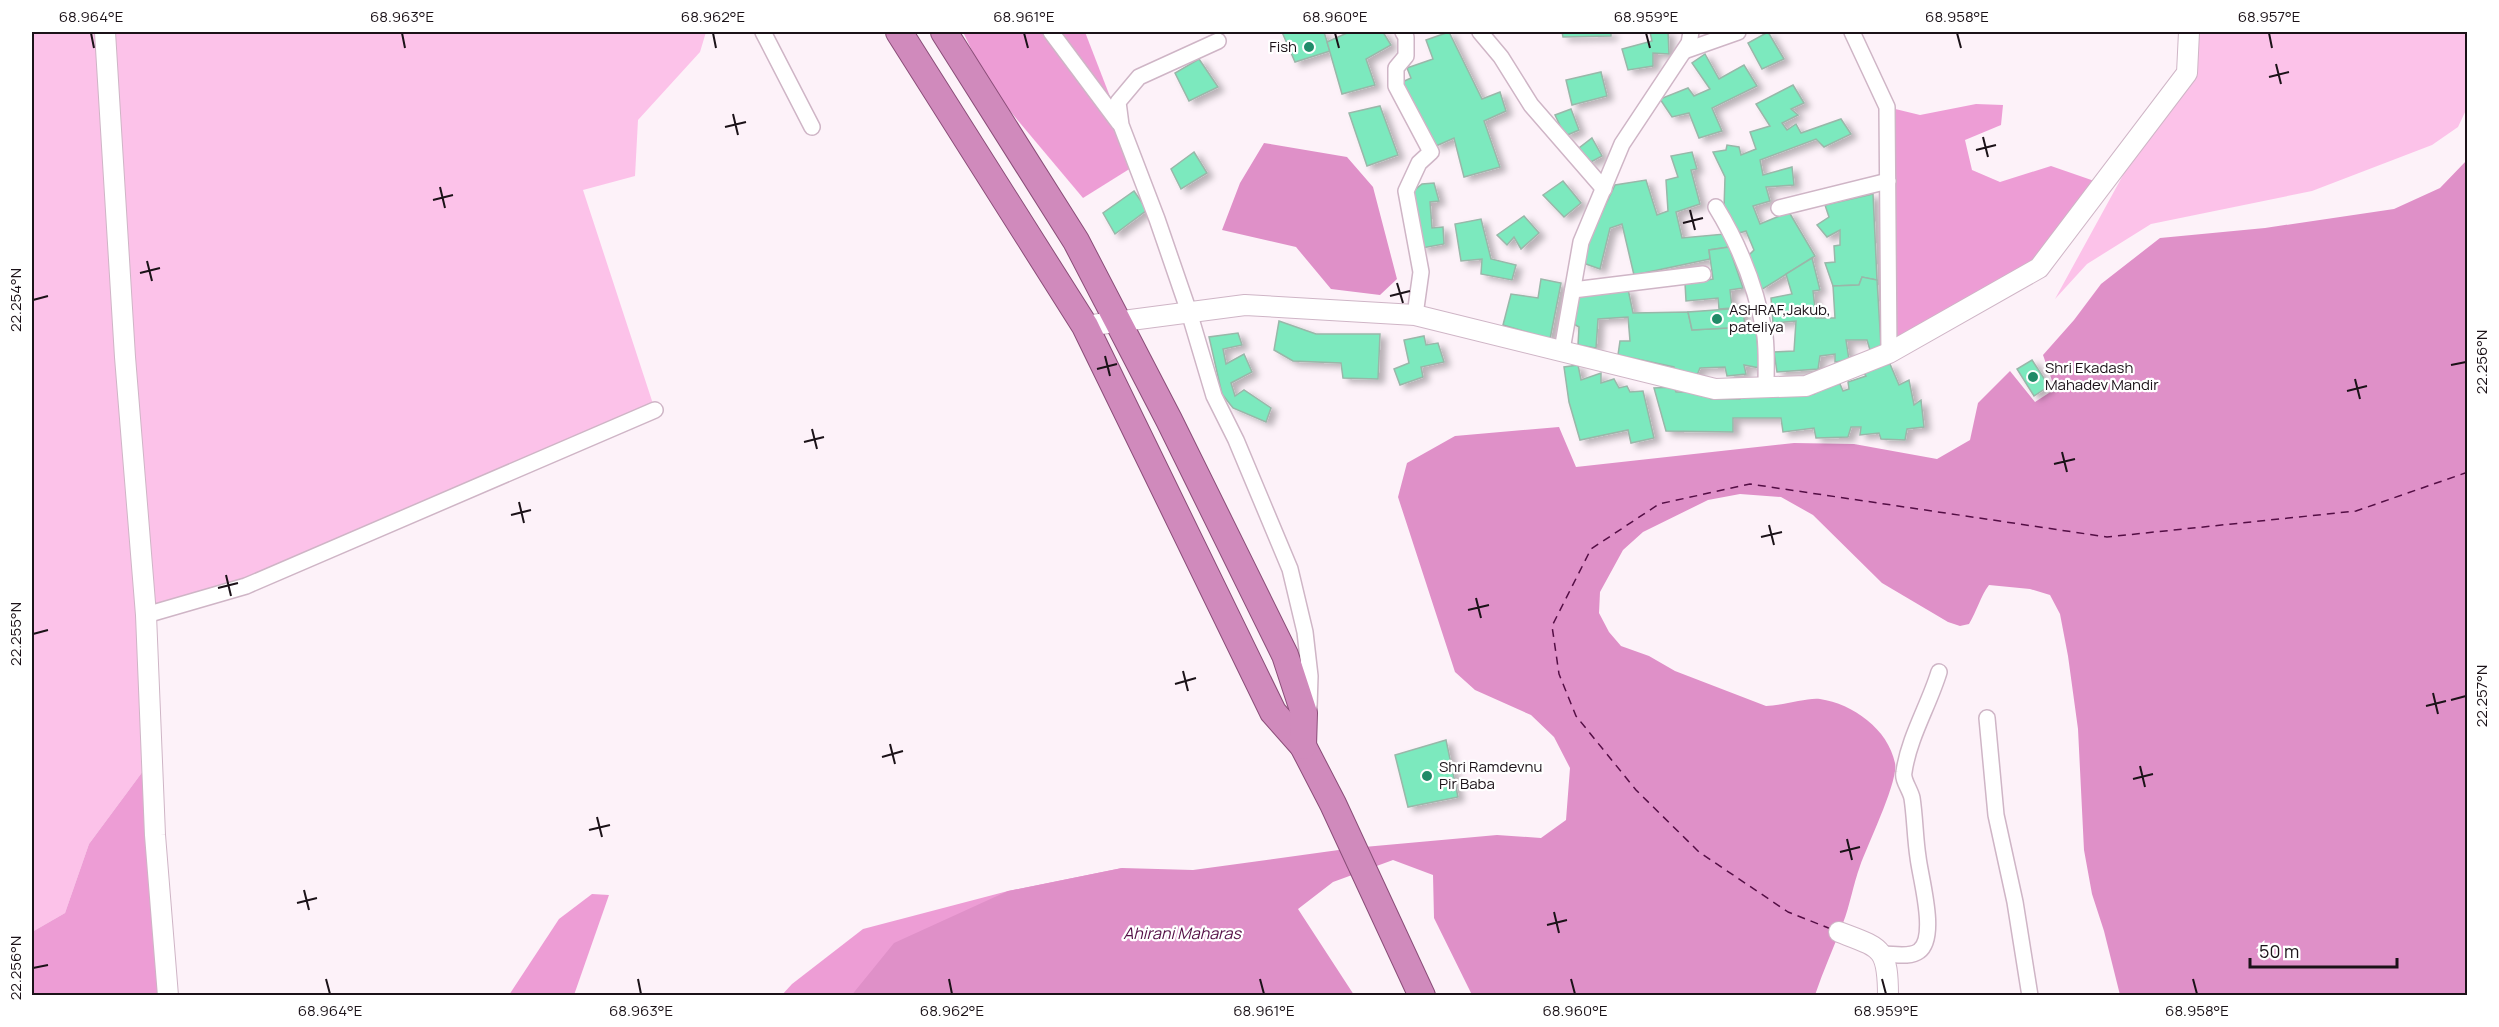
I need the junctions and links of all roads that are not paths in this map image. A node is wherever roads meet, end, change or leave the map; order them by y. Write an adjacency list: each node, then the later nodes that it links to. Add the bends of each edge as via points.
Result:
1 (105, 32): 30 (street)
2 (763, 32): 15 (street)
3 (899, 32): 25 (highway)
4 (944, 32): 24 (highway, via 1076,241)
5 (1051, 32): 14 (street)
6 (1403, 32): 23 (street, via 1406,56 1396,68 1396,86 1431,152 1419,163 1406,191 1421,272)
7 (1480, 32): 17 (street, via 1531,105)
8 (1691, 32): 13 (street)
9 (1738, 32): 13 (street)
10 (1852, 32): 16 (street, via 1887,107)
11 (2189, 32): 27 (street, via 2187,73 2039,268)
12 (1218, 41): 14 (street, via 1139,77 1118,102)
13 (1684, 51): 17 (street, via 1622,144)
14 (1121, 125): 22 (street)
15 (812, 127)
16 (1888, 181): 19 (street); 27 (street)
17 (1604, 189): 21 (street, via 1581,242)
18 (1716, 207): 28 (street, via 1735,238 1754,290 1765,337)
19 (1779, 208)
20 (1703, 274): 21 (street)
21 (1573, 290): 26 (street)
22 (1190, 312): 23 (street, via 1245,304); 24 (street); 33 (street, via 1214,396 1290,569 1305,632 1310,676)
23 (1415, 315): 26 (street)
24 (1118, 322): 25 (street); 33 (highway, via 1285,655 1304,713)
25 (1085, 326): 33 (highway, via 1273,712)
26 (1563, 350): 28 (street, via 1715,389)
27 (1889, 353): 28 (street, via 1806,386)
28 (1766, 387)
29 (655, 410): 30 (street, via 246,586)
30 (146, 615): 36 (street, via 155,835)
31 (1940, 672): 35 (street, via 1903,774 1911,795 1927,903 1925,942 1920,951 1911,954)
32 (1987, 718): 39 (street, via 1996,815)
33 (1303, 746): 37 (highway)
34 (1839, 932): 35 (street, via 1876,946)
35 (1883, 954): 38 (street)
36 (168, 996)
37 (1422, 996)
38 (1888, 996)
39 (2030, 996)

